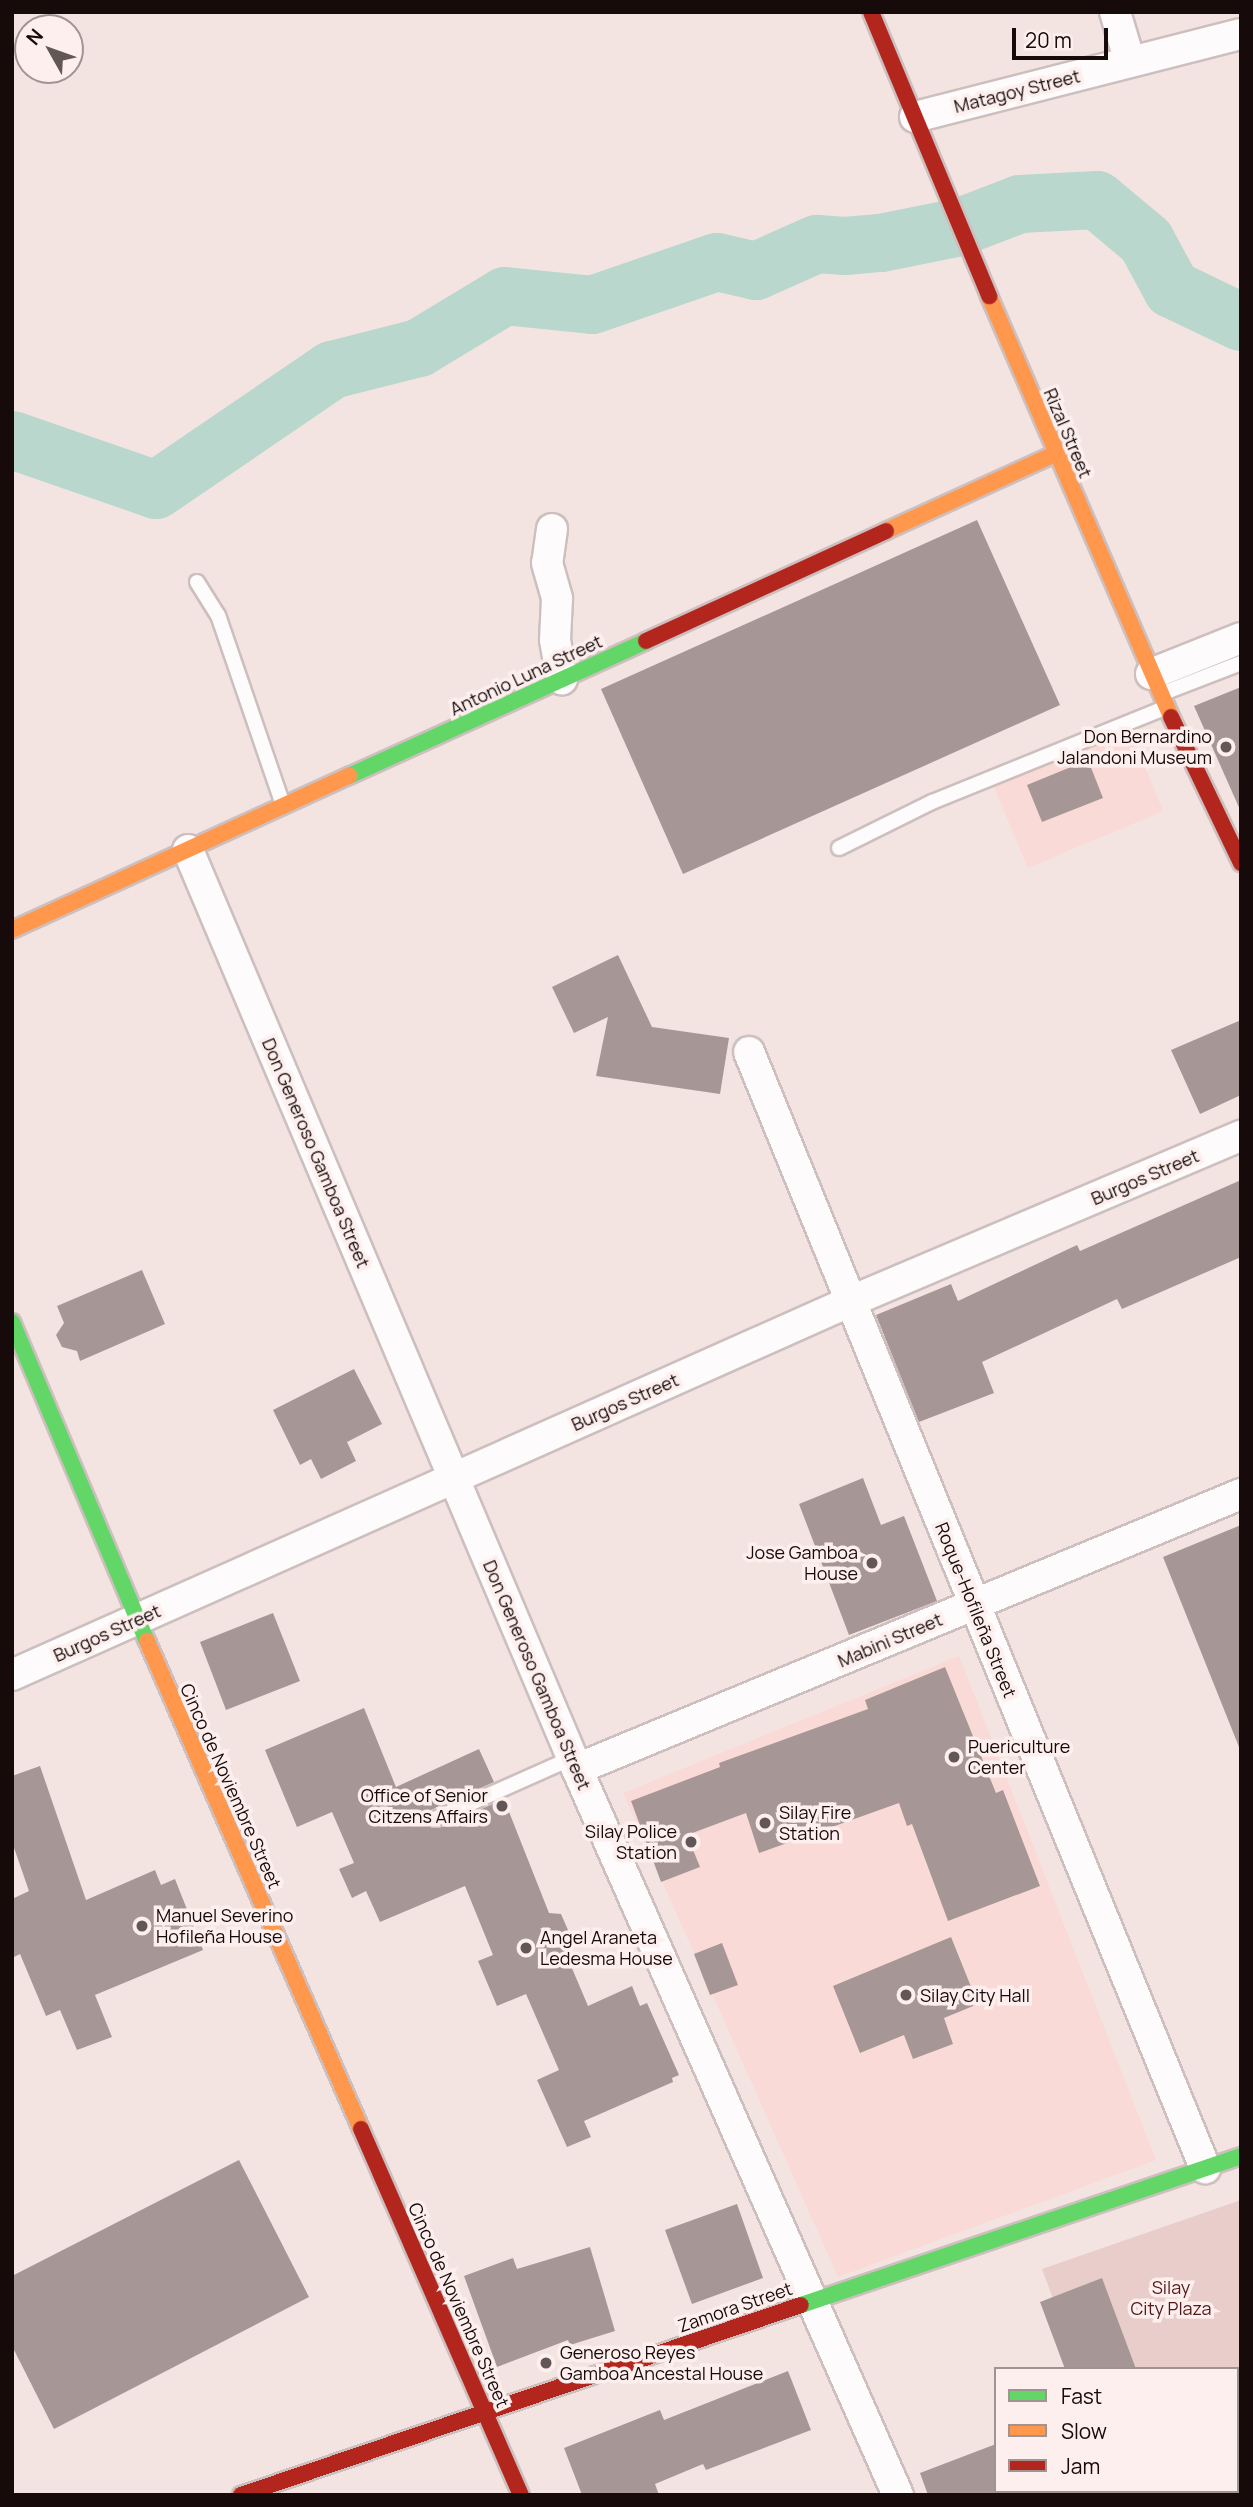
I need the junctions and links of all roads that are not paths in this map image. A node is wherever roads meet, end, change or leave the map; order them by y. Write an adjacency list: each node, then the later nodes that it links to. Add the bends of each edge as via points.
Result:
1 (871, 12): 5 (street, Rizal Street)
2 (1115, 12): 4 (street)
3 (1241, 34): 4 (street, Matagoy Street)
4 (1130, 62): 5 (street, Matagoy Street)
5 (915, 117): 6 (street, Rizal Street)
6 (1055, 454): 11 (street, Antonio Luna Street); 12 (street, Rizal Street)
7 (552, 528): 11 (street, via 547,563 557,599 555,640)
8 (197, 582): 13 (lane, via 218,615)
9 (1241, 638): 12 (street)
10 (1241, 663): 12 (lane)
11 (562, 679): 13 (street, Antonio Luna Street)
12 (1160, 692): 14 (lane); 16 (street, Rizal Street)
13 (284, 806): 15 (street, Antonio Luna Street)
14 (839, 848)
15 (188, 850): 17 (street, Antonio Luna Street); 22 (street, Don Generoso Gamboa Street)
16 (1241, 863)
17 (12, 930)
18 (749, 1052): 20 (street, Roque-Hofileña Street)
19 (1241, 1136): 20 (street, Burgos Street)
20 (849, 1302): 22 (street, Burgos Street); 24 (street, Roque-Hofileña Street)
21 (12, 1322): 25 (street, Cinco de Noviembre Street)
22 (454, 1478): 25 (street, Burgos Street); 27 (street, Don Generoso Gamboa Street)
23 (1241, 1494): 24 (street, Mabini Street)
24 (974, 1605): 27 (street, Mabini Street); 30 (street, Roque-Hofileña Street)
25 (137, 1619): 26 (street, Burgos Street); 32 (street, Cinco de Noviembre Street)
26 (12, 1675)
27 (575, 1764): 28 (lane); 31 (street, Don Generoso Gamboa Street)
28 (435, 1819)
29 (1241, 2156): 30 (street, Zamora Street)
30 (1205, 2168): 31 (street, Zamora Street)
31 (812, 2301): 32 (street, Zamora Street); 35 (street, Don Generoso Gamboa Street)
32 (485, 2412): 33 (street, Zamora Street); 34 (street, Cinco de Noviembre Street)
33 (241, 2495)
34 (521, 2495)
35 (898, 2495)

